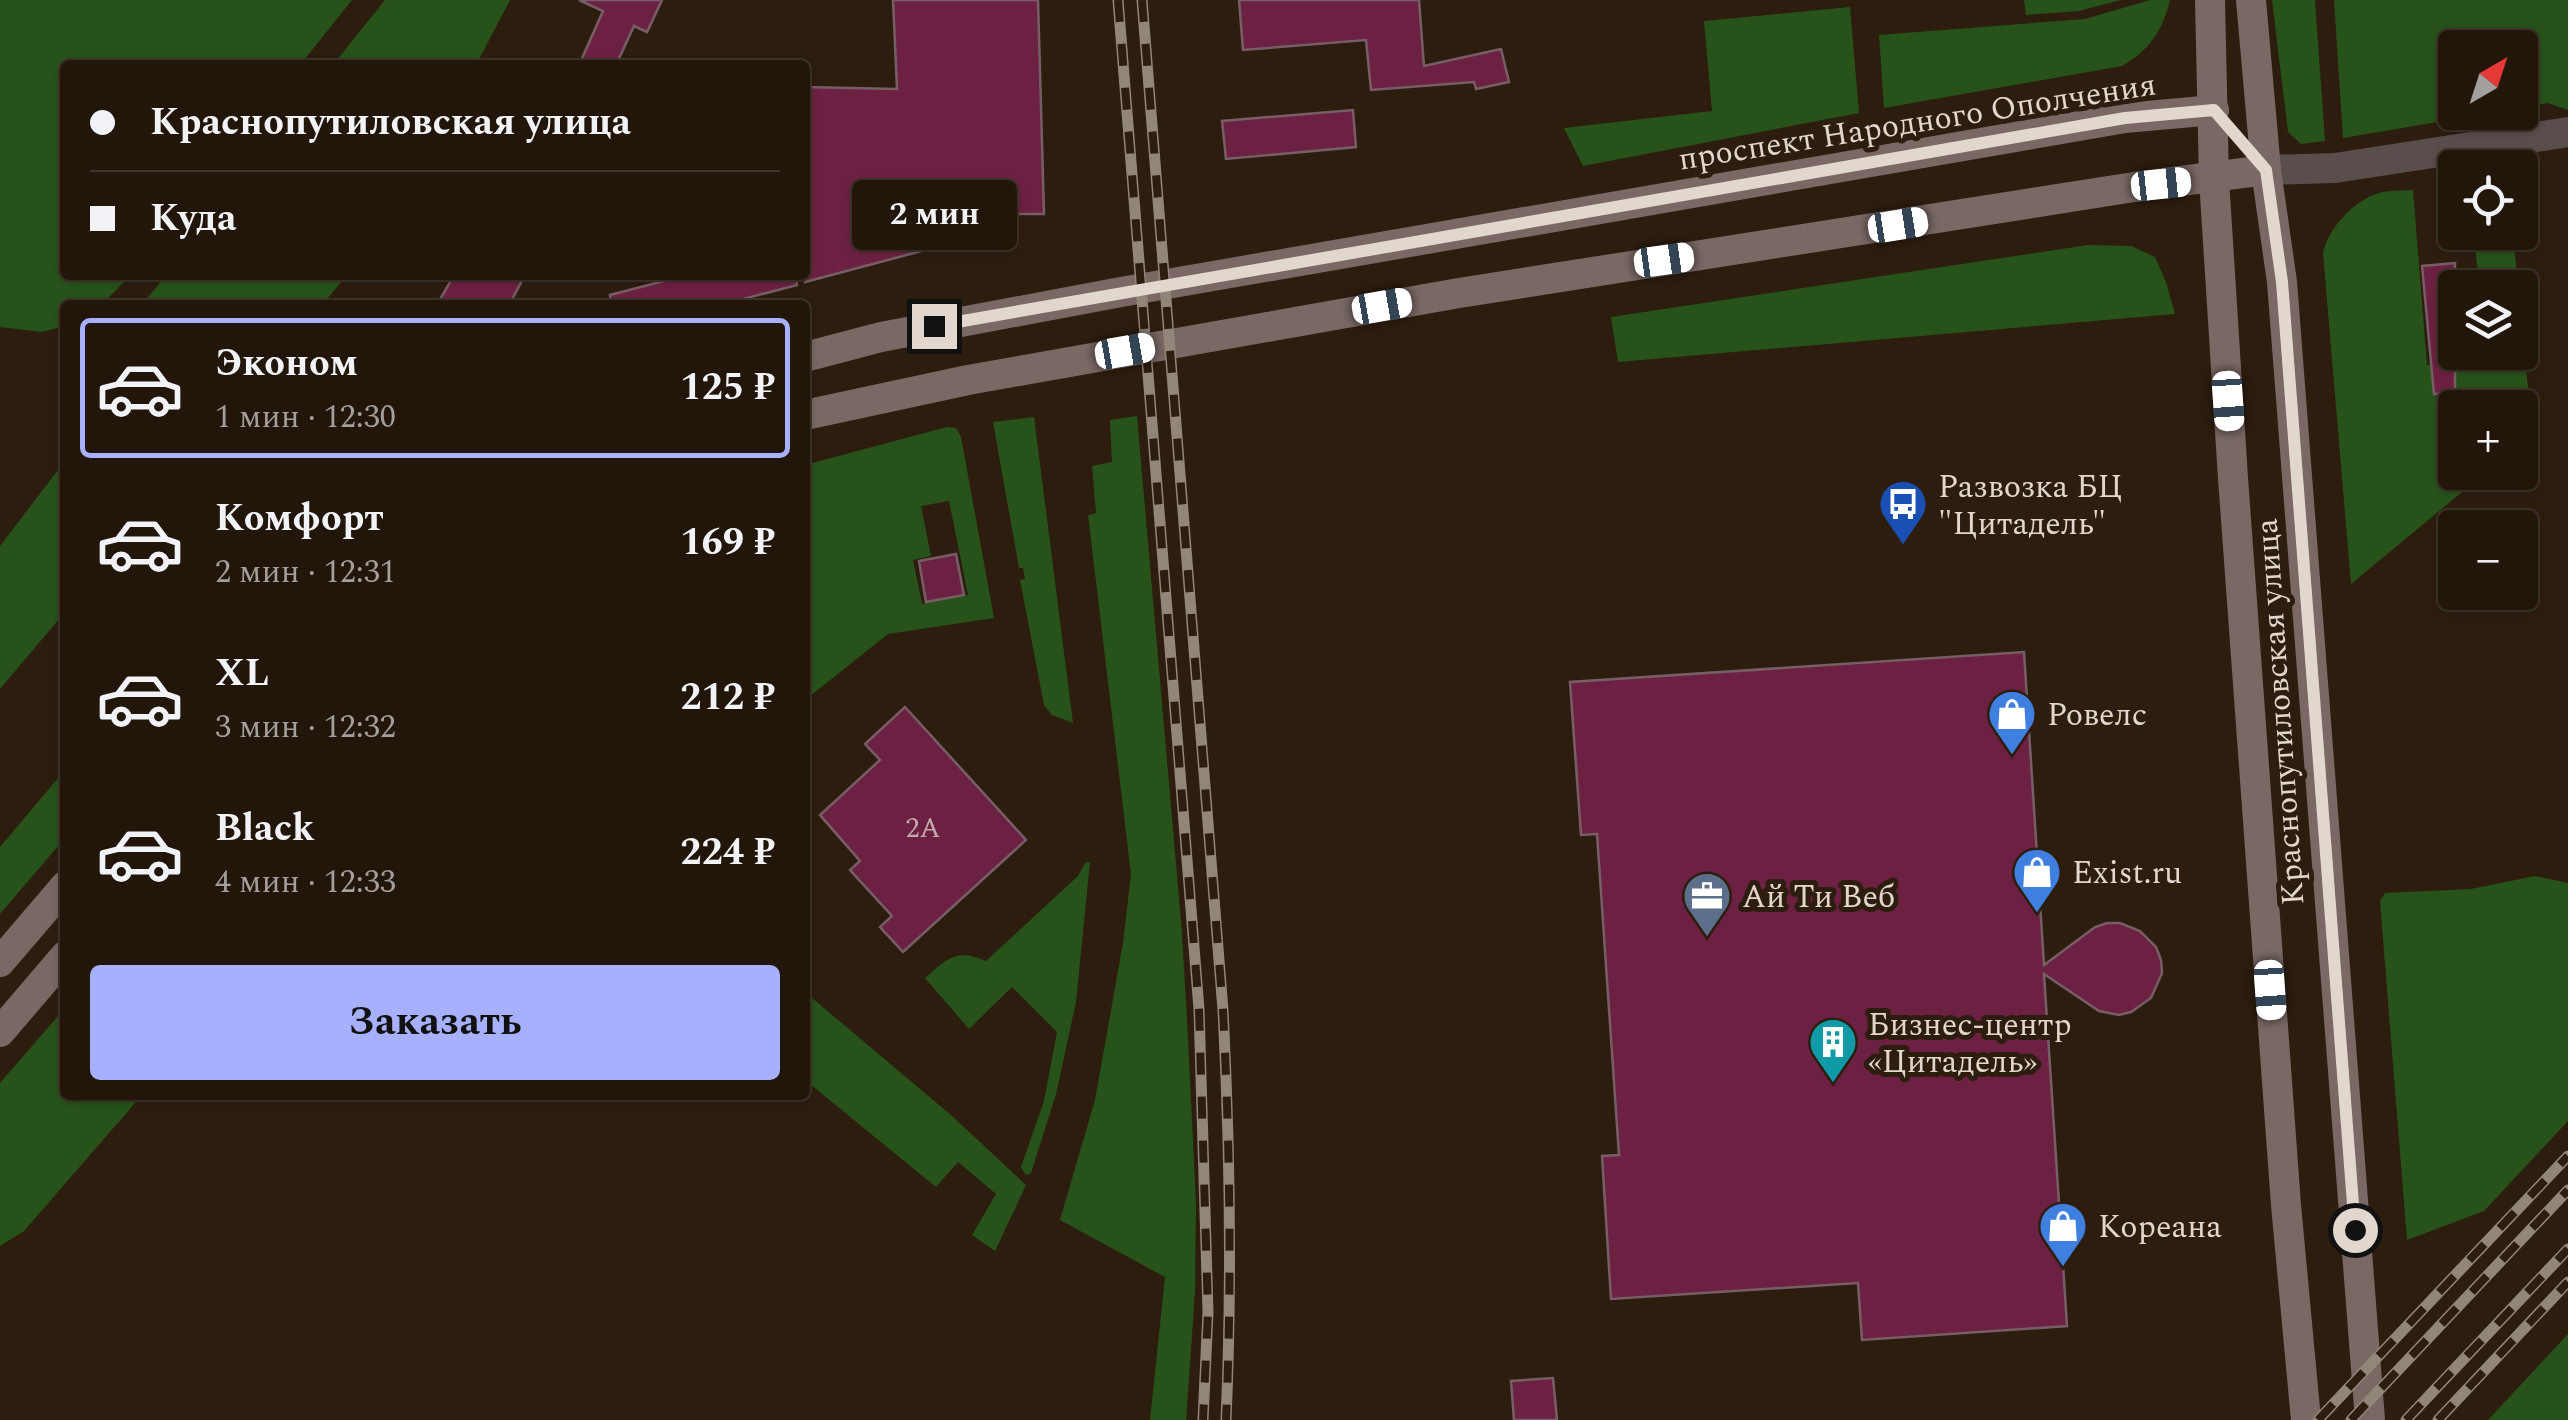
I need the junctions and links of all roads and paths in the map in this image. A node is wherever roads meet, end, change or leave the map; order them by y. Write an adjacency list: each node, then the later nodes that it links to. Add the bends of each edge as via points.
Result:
1 (2210, 0): 3 (main road, Краснопутиловская улица)
2 (2251, 0): 5 (main road, Краснопутиловская улица)
3 (2214, 110): 5 (main road); 6 (main road, Краснопутиловская улица); 7 (main road, проспект Народного Ополчения, via 2125,118 1120,292)
4 (2568, 132): 5 (street, via 2335,168)
5 (2266, 170): 6 (main road); 14 (main road, Краснопутиловская улица, via 2282,282)
6 (2214, 179): 8 (main road, via 1459,293); 13 (main road, Краснопутиловская улица)
7 (810, 356)
8 (810, 414)
9 (60, 892): 10 (main road)
10 (0, 962)
11 (60, 962): 12 (main road)
12 (0, 1032)
13 (2306, 1420)
14 (2370, 1420)

